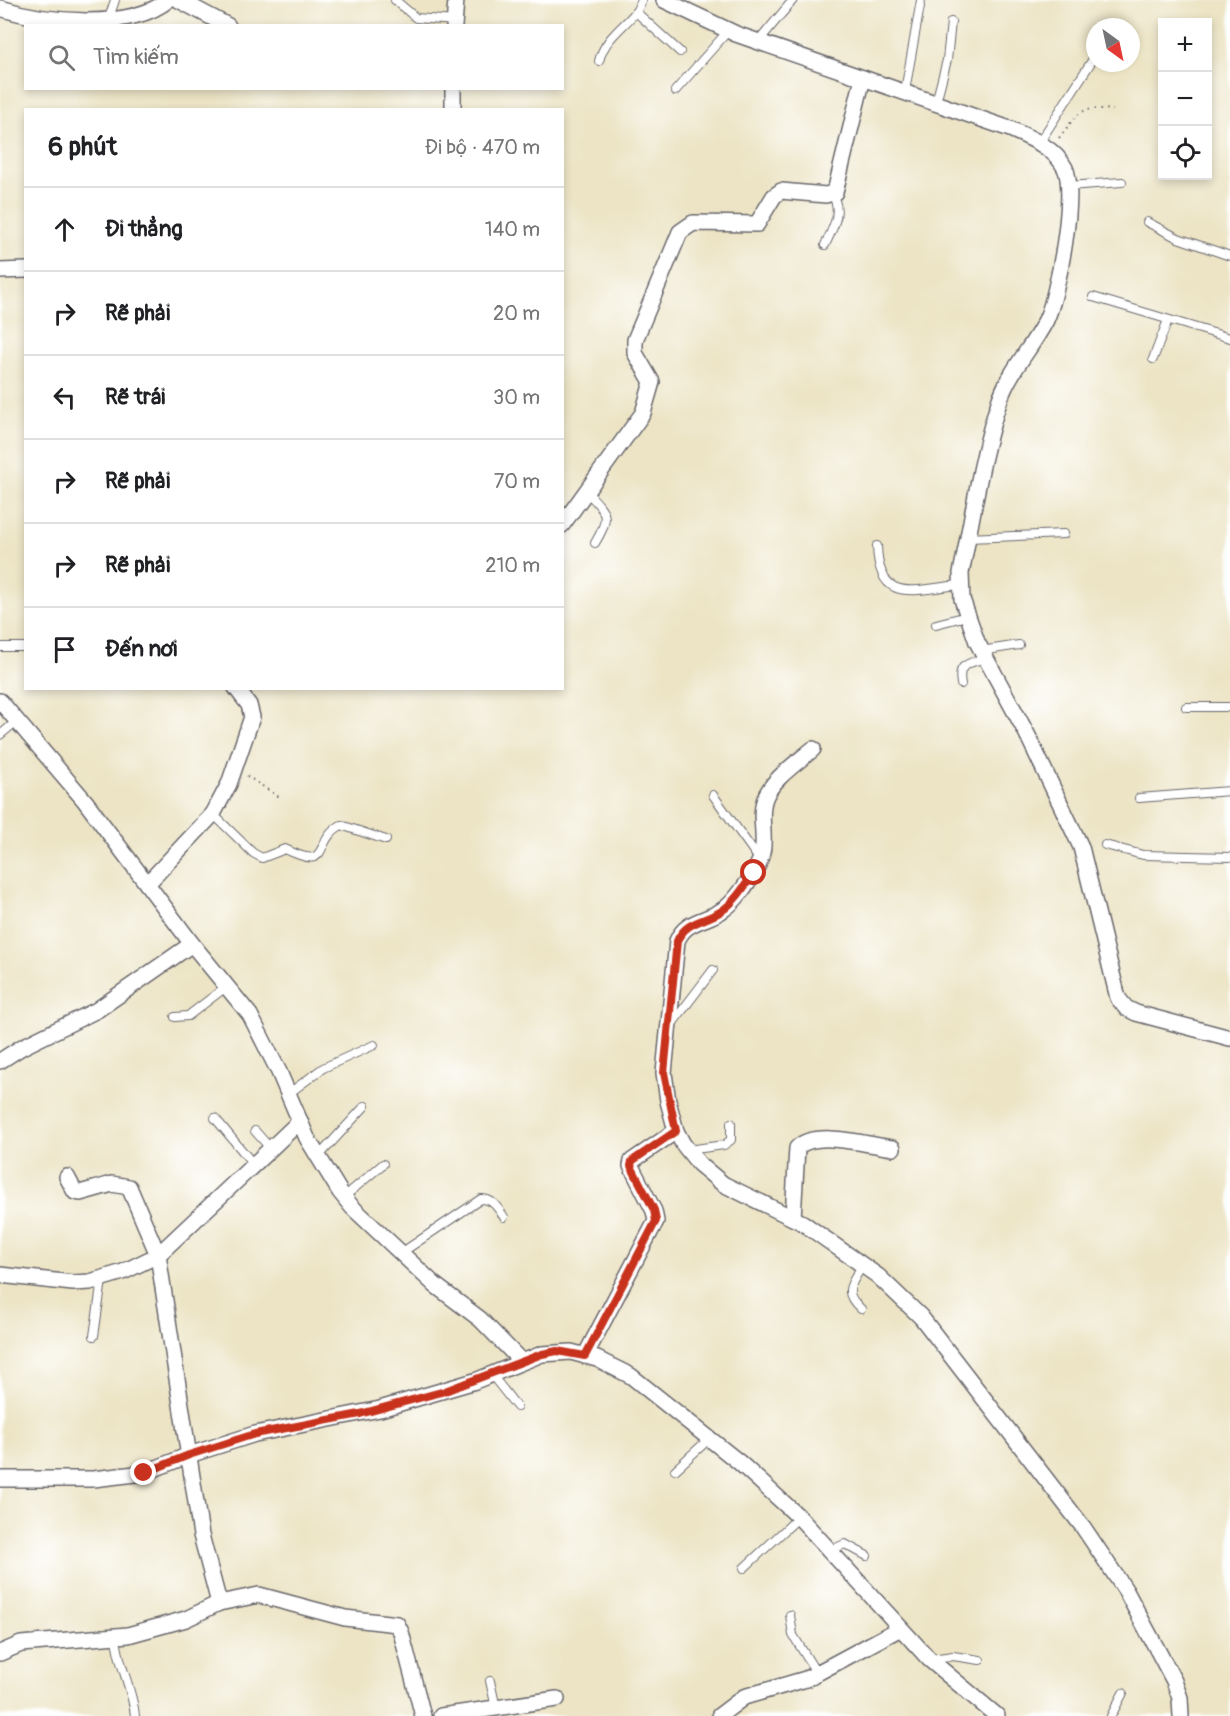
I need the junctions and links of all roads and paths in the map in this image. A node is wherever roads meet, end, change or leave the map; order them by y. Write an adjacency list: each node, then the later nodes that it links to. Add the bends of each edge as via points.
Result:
1 (114, 0): 12 (lane)
2 (168, 0): 12 (street, via 149,12)
3 (179, 0): 15 (street)
4 (395, 0): 14 (lane, via 416,18)
5 (456, 0): 14 (street)
6 (642, 0): 11 (lane)
7 (664, 0): 16 (street)
8 (793, 0): 17 (lane)
9 (921, 0): 24 (lane)
10 (0, 8): 12 (street, via 57,21)
11 (636, 12): 18 (lane); 19 (lane, via 615,31)
12 (110, 18)
13 (951, 22): 25 (lane, via 948,60)
14 (454, 23)
15 (224, 24)
16 (728, 31): 17 (street); 23 (lane)
17 (758, 42): 21 (street)
18 (680, 52)
19 (599, 61)
20 (1087, 72): 28 (lane)
21 (863, 78): 24 (street); 31 (street, via 838,189)
22 (453, 90): 26 (street)
23 (675, 91)
24 (904, 91): 25 (street)
25 (936, 102): 28 (street, via 1010,129)
26 (453, 108)
27 (1113, 110): 28 (path, via 1086,108)
28 (1045, 147): 30 (street, via 1065,168)
29 (1122, 182): 30 (lane)
30 (1069, 186): 44 (street, via 1064,244 1052,303 1000,400)
31 (832, 194): 33 (lane, via 837,215); 41 (street, via 781,190 757,224 703,222 683,228 635,340 635,353 652,382 643,413)
32 (1147, 222): 34 (lane, via 1178,238)
33 (825, 245)
34 (1230, 256)
35 (24, 270): 36 (street)
36 (0, 271)
37 (1093, 297): 38 (lane)
38 (1168, 320): 39 (lane); 40 (lane)
39 (1230, 338)
40 (1153, 358)
41 (587, 492): 42 (street); 45 (lane, via 606,516)
42 (564, 522)
43 (1064, 534): 44 (lane)
44 (968, 538): 47 (street)
45 (596, 543)
46 (877, 546): 47 (lane, via 879,570 890,586 900,590)
47 (960, 585): 48 (street)
48 (967, 616): 49 (lane); 53 (street)
49 (936, 624)
50 (1019, 645): 53 (lane)
51 (0, 647): 52 (lane)
52 (24, 647)
53 (983, 654): 54 (lane, via 961,668); 78 (street, via 1027,734 1081,847 1122,1004 1136,1013)
54 (961, 684)
55 (238, 690): 62 (street, via 249,705 252,717)
56 (0, 701): 59 (street)
57 (1186, 707): 58 (lane)
58 (1230, 707)
59 (17, 721): 60 (lane); 72 (street, via 85,801)
60 (0, 735)
61 (813, 749): 71 (street, via 765,798 765,845)
62 (235, 768): 65 (path); 67 (street)
63 (1230, 791): 66 (lane)
64 (713, 795): 71 (lane)
65 (279, 797)
66 (1139, 798)
67 (213, 814): 68 (lane, via 262,858 285,849 304,859 312,858 341,825); 72 (street)
68 (386, 840)
69 (1105, 845): 70 (lane, via 1143,855)
70 (1230, 857)
71 (760, 860): 77 (street, via 724,909 681,931 674,953)
72 (147, 884): 73 (street)
73 (192, 944): 75 (street); 80 (street, via 97,1010)
74 (713, 970): 77 (lane)
75 (227, 986): 76 (lane, via 189,1016); 81 (street, via 258,1029)
76 (176, 1017)
77 (667, 1030): 87 (street, via 664,1073)
78 (1230, 1038)
79 (374, 1045): 81 (lane, via 323,1068)
80 (0, 1061)
81 (288, 1094): 84 (street)
82 (365, 1106): 91 (lane)
83 (215, 1118): 93 (lane)
84 (300, 1121): 89 (street); 91 (street)
85 (731, 1123): 90 (lane, via 731,1140)
86 (255, 1131): 89 (lane)
87 (676, 1131): 90 (street); 105 (street, via 632,1161 656,1221)
88 (893, 1148): 97 (street, via 818,1138 804,1141 797,1148)
89 (270, 1149): 93 (street)
90 (688, 1150): 97 (street, via 723,1184)
91 (318, 1157): 95 (street)
92 (383, 1164): 95 (lane)
93 (254, 1165): 99 (street)
94 (67, 1177): 99 (street, via 75,1192 80,1193 112,1184 129,1187)
95 (344, 1197): 98 (street)
96 (504, 1217): 98 (lane, via 496,1205 481,1199)
97 (793, 1218): 100 (street)
98 (401, 1253): 106 (street, via 492,1330)
99 (158, 1255): 102 (street); 110 (street)
100 (863, 1264): 103 (lane, via 848,1293); 135 (street, via 938,1337 1083,1527 1126,1591 1174,1681)
101 (0, 1275): 102 (street, via 73,1283)
102 (102, 1280): 104 (lane)
103 (861, 1309)
104 (94, 1336)
105 (585, 1356): 106 (street, via 557,1351); 109 (street, via 631,1376)
106 (521, 1361): 107 (street)
107 (491, 1374): 108 (lane); 110 (street, via 402,1403 255,1434)
108 (517, 1407)
109 (710, 1438): 111 (lane); 113 (street)
110 (189, 1455): 112 (street, via 144,1473 93,1479); 117 (street, via 201,1535)
111 (675, 1470)
112 (0, 1479)
113 (799, 1517): 114 (street); 116 (lane)
114 (831, 1550): 115 (lane, via 845,1544); 119 (street)
115 (867, 1557)
116 (744, 1568)
117 (219, 1603): 120 (street, via 186,1619); 130 (street, via 267,1595 329,1615 397,1624)
118 (790, 1615): 124 (lane, via 793,1635)
119 (899, 1629): 122 (street); 124 (street)
120 (116, 1637): 121 (street, via 21,1644); 129 (lane, via 120,1667)
121 (0, 1653)
122 (929, 1659): 123 (lane, via 953,1656); 133 (street)
123 (980, 1660)
124 (817, 1674): 132 (street, via 744,1697)
125 (490, 1681): 128 (lane)
126 (1123, 1693): 134 (lane)
127 (556, 1699): 128 (street)
128 (496, 1708): 131 (street)
129 (135, 1716)
130 (423, 1716)
131 (441, 1716)
132 (719, 1716)
133 (997, 1716)
134 (1111, 1716)
135 (1181, 1716)

